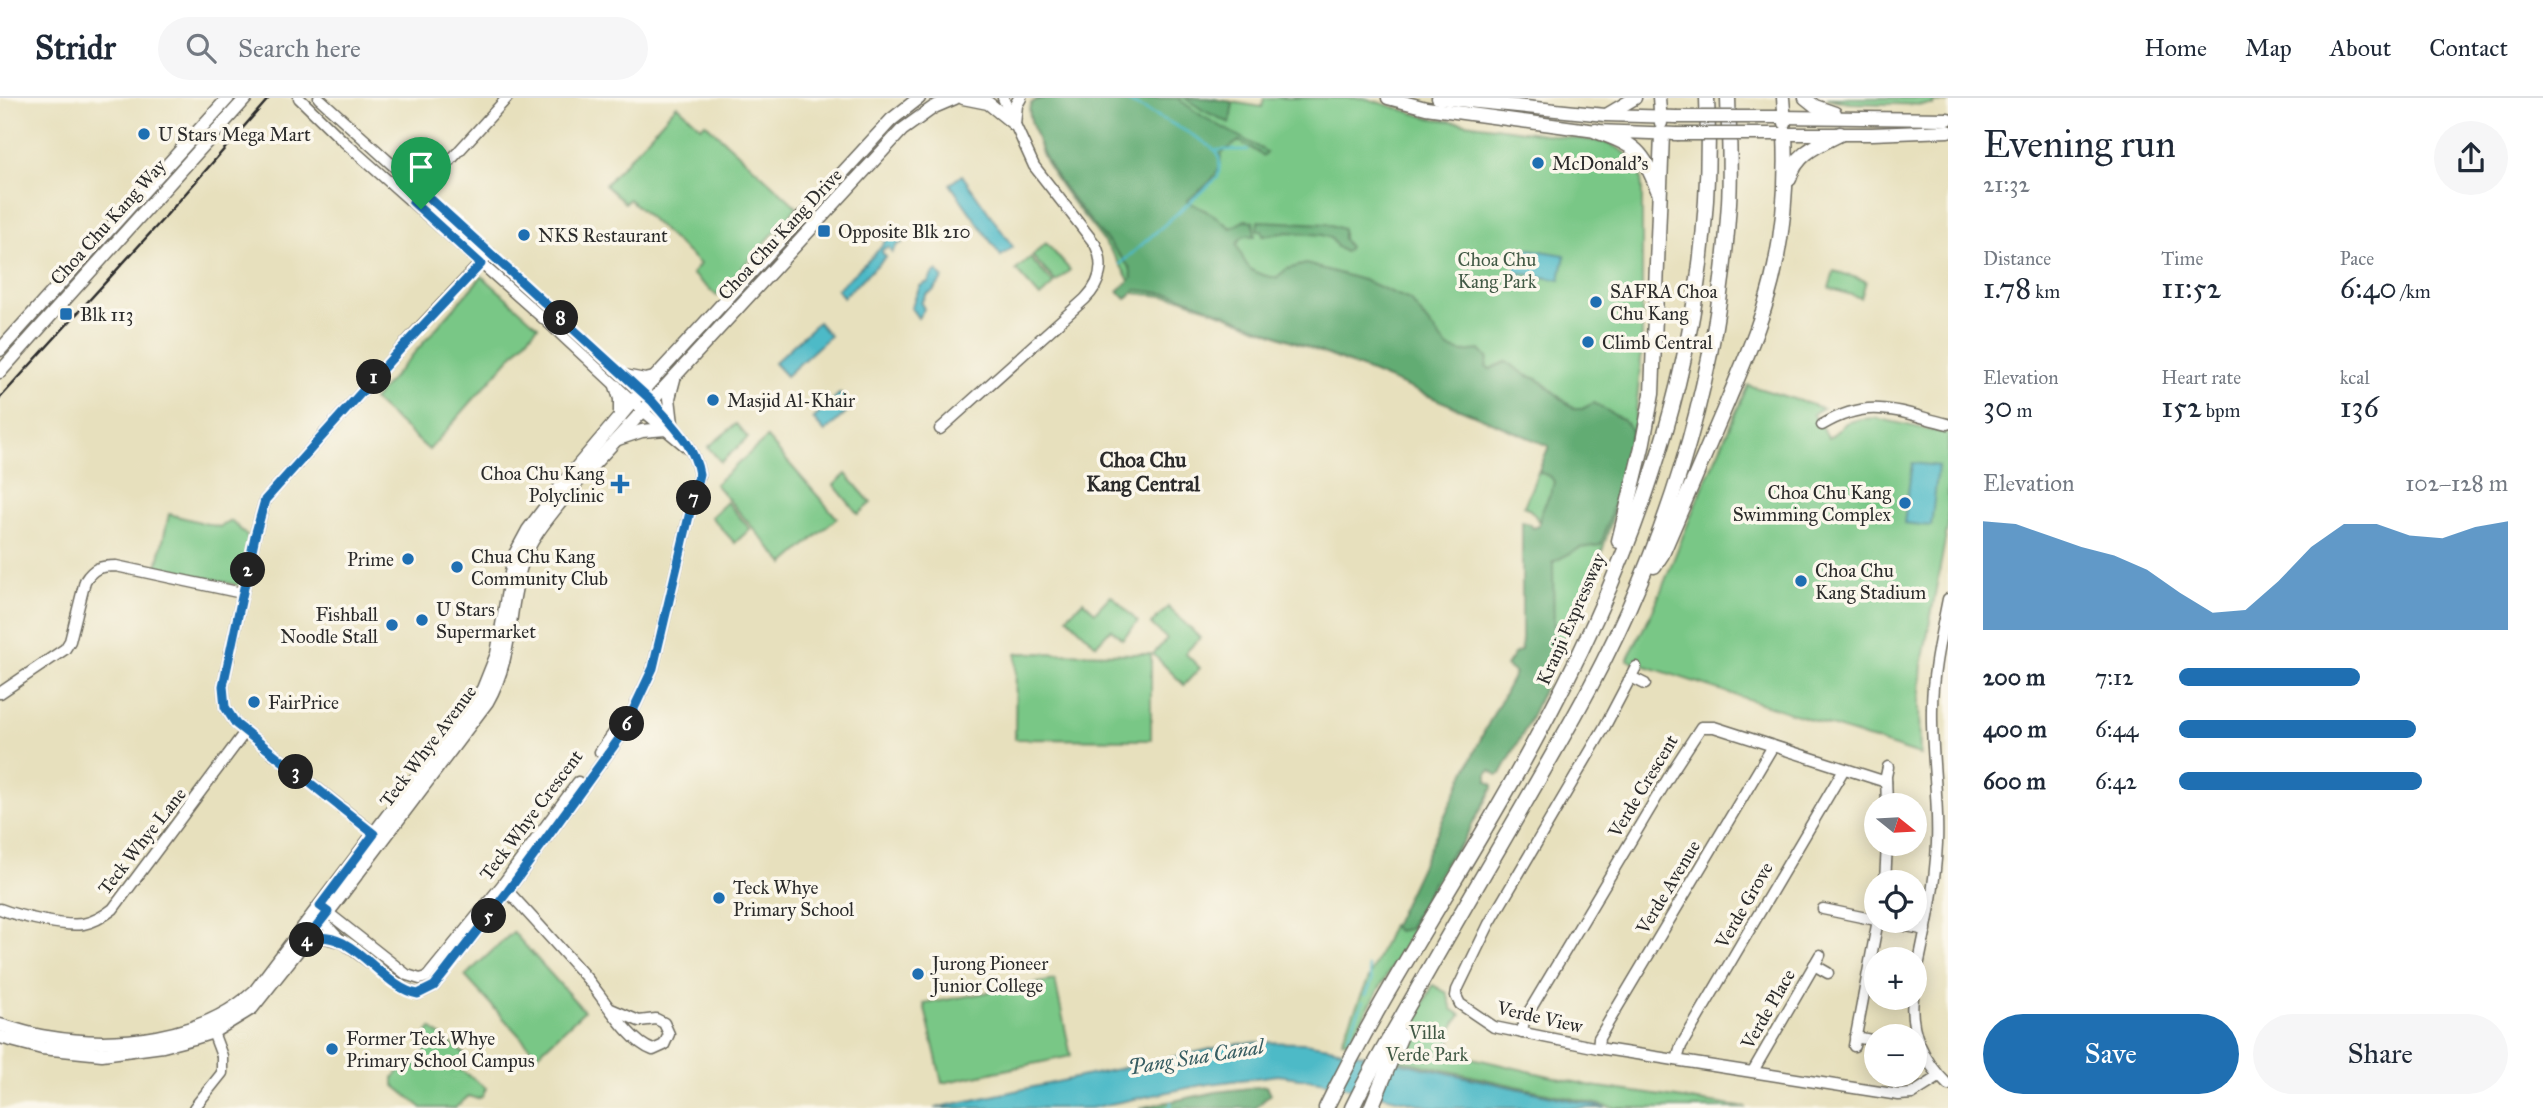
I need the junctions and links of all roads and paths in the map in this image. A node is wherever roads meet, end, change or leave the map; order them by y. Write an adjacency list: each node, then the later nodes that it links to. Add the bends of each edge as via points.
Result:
1 (228, 98): 36 (main road, Choa Chu Kang Way)
2 (246, 98): 37 (main road, Choa Chu Kang Way)
3 (299, 98): 33 (street)
4 (319, 98): 30 (street)
5 (507, 98): 30 (street)
6 (919, 98): 39 (main road, Choa Chu Kang Drive, via 891,120)
7 (956, 98): 38 (main road, Choa Chu Kang Drive, via 902,130)
8 (963, 98): 24 (main road, via 988,103)
9 (1020, 98): 24 (main road)
10 (1388, 98): 25 (main road, via 1426,108)
11 (1438, 98): 19 (main road)
12 (1635, 98): 19 (main road)
13 (1659, 98): 20 (main road)
14 (1707, 98): 49 (highway, Kranji Expressway, via 1704,229 1684,366 1654,467)
15 (1728, 98): 52 (highway, via 1730,199 1707,372 1673,495)
16 (1783, 98): 21 (main road)
17 (1805, 98): 22 (main road, via 1826,111)
18 (1006, 100): 24 (street)
19 (1605, 116): 20 (main road)
20 (1661, 117): 21 (main road, bridge); 27 (main road)
21 (1781, 117): 22 (main road); 28 (main road)
22 (1855, 119): 23 (main road)
23 (1948, 119)
24 (1014, 124): 47 (street, via 1034,166 1095,244 1100,277 1085,299)
25 (1596, 131): 27 (main road); 31 (highway, via 1637,150 1647,162)
26 (1948, 131): 29 (main road)
27 (1662, 134): 28 (main road, bridge); 31 (highway)
28 (1782, 134): 29 (main road); 32 (highway)
29 (1840, 134): 32 (highway, via 1807,150 1790,174)
30 (422, 191): 33 (street); 34 (street)
31 (1661, 198): 49 (highway, via 1651,394)
32 (1783, 200): 52 (highway, via 1775,269 1754,340 1662,554)
33 (413, 202): 35 (street)
34 (490, 253): 35 (street); 40 (street)
35 (481, 264): 40 (street); 50 (street, via 265,500)
36 (0, 350)
37 (0, 372)
38 (675, 375): 42 (main road, Choa Chu Kang Drive); 46 (main road)
39 (653, 378): 40 (main road); 41 (main road, Choa Chu Kang Drive)
40 (620, 381): 41 (street, Teck Whye Crescent); 43 (main road)
41 (637, 396): 42 (street, Teck Whye Crescent); 43 (main road, Teck Whye Avenue)
42 (647, 406): 46 (street, Teck Whye Crescent); 48 (main road, Teck Whye Avenue)
43 (620, 418): 61 (main road, Teck Whye Avenue, via 528,530 514,556 491,674)
44 (1948, 424): 45 (street, via 1869,407)
45 (1822, 425)
46 (669, 427): 48 (main road); 62 (street, Teck Whye Crescent, via 692,452 698,484 653,668 639,700)
47 (940, 429)
48 (618, 439): 61 (main road, Teck Whye Avenue, via 569,491 528,547 518,577 506,656 486,702)
49 (1613, 577): 85 (highway, Kranji Expressway, via 1555,702)
50 (242, 593): 54 (street, via 100,566 85,581 65,649); 55 (street, via 223,686 225,707)
51 (1948, 598): 67 (street, via 1932,707 1937,842)
52 (1630, 605): 71 (highway, via 1576,714)
53 (1645, 684): 77 (street, Verde View, via 1634,672 1489,924 1457,989 1460,1004 1489,1025)
54 (0, 693)
55 (246, 732): 61 (street); 63 (street, Teck Whye Lane, via 105,915 75,925)
56 (1773, 746): 58 (street, Verde Crescent); 77 (street, Verde Crescent, via 1707,725 1695,732 1524,1020); 80 (street, Verde Avenue)
57 (1888, 767): 59 (street)
58 (1844, 769): 59 (street, Verde Crescent); 81 (street, Verde Grove)
59 (1886, 782): 60 (street)
60 (1886, 793)
61 (378, 837): 65 (main road, Teck Whye Avenue)
62 (505, 888): 65 (street, Teck Whye Crescent, via 427,977 420,979 407,975); 70 (street, Teck Whye Crescent, via 425,992 405,989); 73 (street)
63 (0, 909)
64 (1823, 909): 66 (street)
65 (321, 913): 69 (main road, Teck Whye Avenue); 70 (street, Teck Whye Crescent); 76 (main road, Teck Whye Avenue, via 254,991)
66 (1864, 918)
67 (1927, 922)
68 (1875, 933): 79 (street, via 1854,1042)
69 (306, 940): 70 (main road, via 322,936); 76 (main road, Teck Whye Avenue, via 252,1008)
70 (341, 941)
71 (1436, 957): 86 (highway); 87 (highway)
72 (1828, 973): 82 (street, Verde Place, via 1817,960)
73 (611, 1009): 73 (street, via 639,1021 664,1023 669,1034 664,1045 653,1050 638,1042)
74 (1913, 1010): 83 (street, via 1919,1043)
75 (0, 1025): 76 (main road, Teck Whye Avenue, via 91,1042)
76 (210, 1027): 78 (main road, Teck Whye Avenue, via 163,1046 102,1054 42,1048); 84 (street, via 224,1065)
77 (1522, 1033): 80 (street, Verde View)
78 (0, 1037)
79 (1864, 1041)
80 (1598, 1048): 81 (street, Verde View)
81 (1677, 1060): 82 (street, Verde View)
82 (1753, 1071): 83 (street, Verde View, via 1904,1096)
83 (1944, 1081)
84 (194, 1108)
85 (1326, 1108)
86 (1352, 1108)
87 (1371, 1108)

